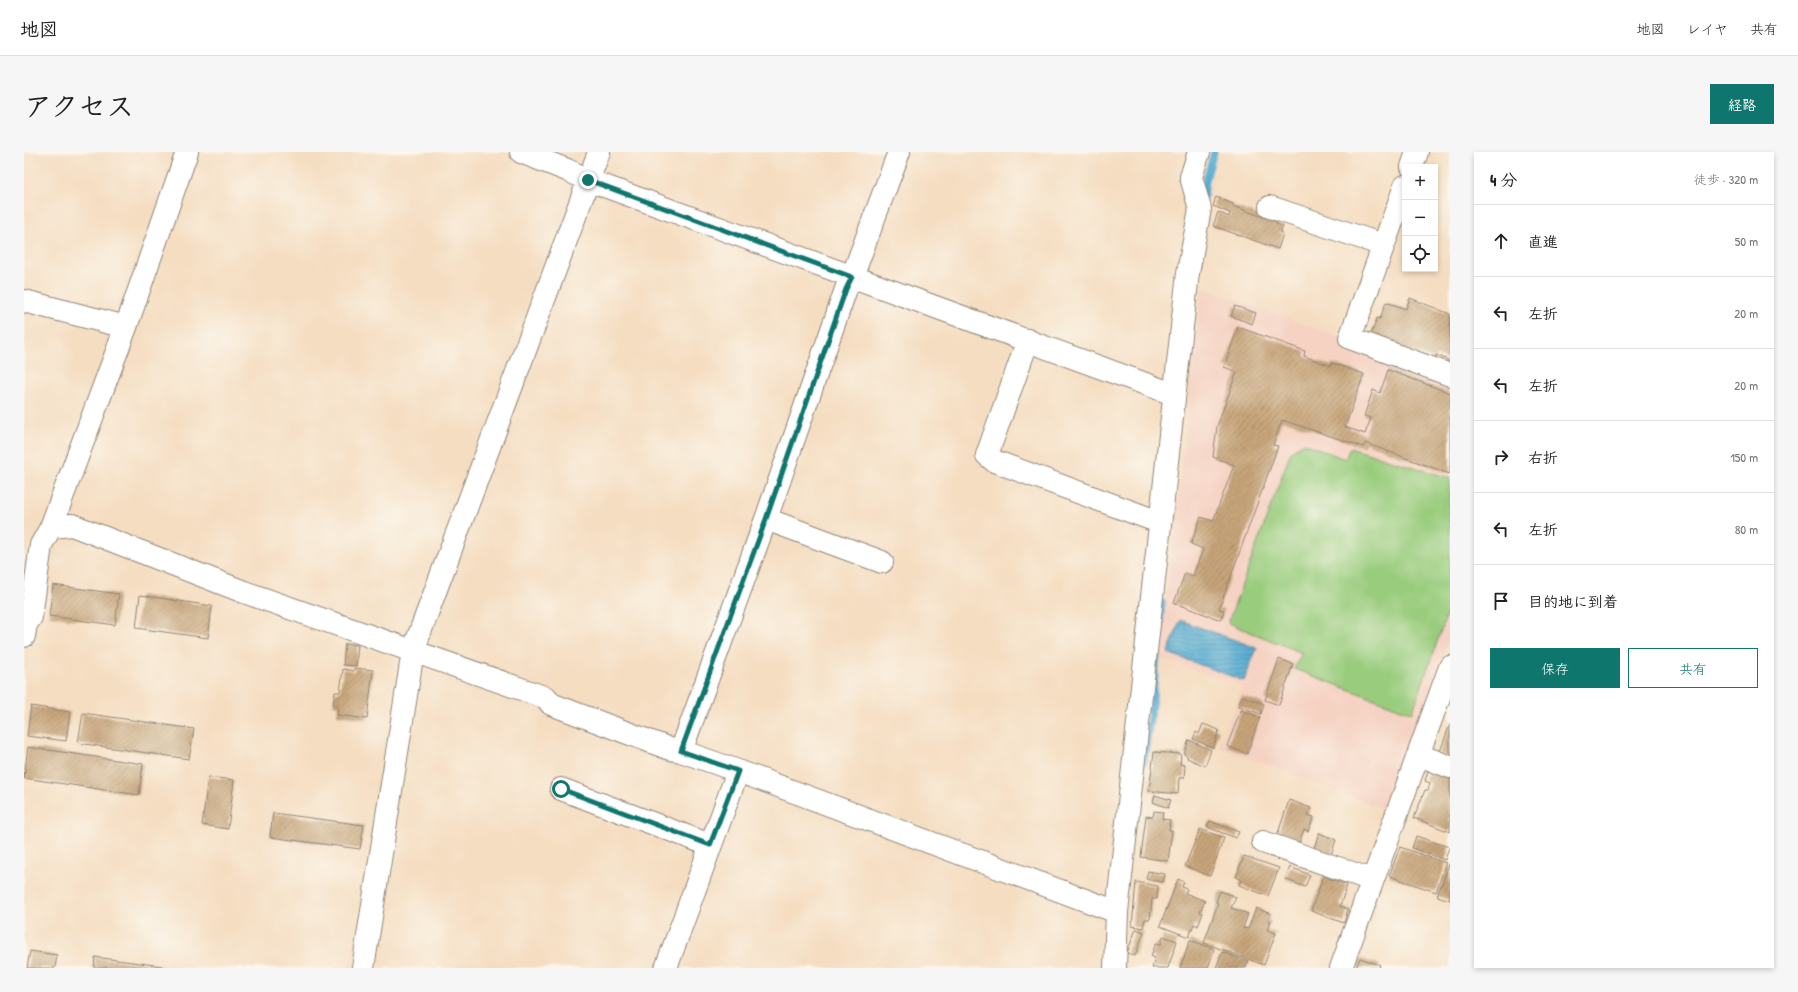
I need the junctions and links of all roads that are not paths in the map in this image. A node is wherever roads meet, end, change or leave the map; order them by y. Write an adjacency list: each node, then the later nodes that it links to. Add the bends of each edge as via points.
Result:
1 (187, 152): 14 (street)
2 (521, 152): 8 (street)
3 (598, 152): 8 (street)
4 (899, 152): 12 (street)
5 (1199, 152): 17 (street, via 1192,177 1200,209 1188,273)
6 (1418, 152): 7 (street)
7 (1413, 164)
8 (588, 180): 12 (street); 23 (street)
9 (1402, 194): 11 (street)
10 (1270, 207): 11 (street)
11 (1383, 245): 16 (street, via 1350,338)
12 (852, 277): 15 (street); 18 (street, via 809,391)
13 (24, 301): 14 (street)
14 (126, 327): 20 (street)
15 (1028, 340): 17 (street); 19 (street, via 987,455 994,461)
16 (1450, 375)
17 (1174, 394): 19 (street)
18 (766, 519): 21 (street); 25 (street)
19 (1159, 522): 33 (street)
20 (39, 540): 22 (street, via 31,617 26,624); 23 (street, via 72,525 244,592)
21 (882, 562)
22 (24, 636)
23 (413, 651): 25 (street, via 547,698 551,704); 34 (street)
24 (1450, 667): 26 (street)
25 (681, 751): 28 (street)
26 (1418, 755): 27 (street); 32 (street)
27 (1450, 767)
28 (738, 771): 31 (street); 33 (street)
29 (561, 789): 31 (street)
30 (1263, 842): 32 (street)
31 (710, 845): 35 (street)
32 (1372, 880): 37 (street)
33 (1117, 912): 36 (street)
34 (363, 968)
35 (666, 968)
36 (1114, 968)
37 (1341, 968)

